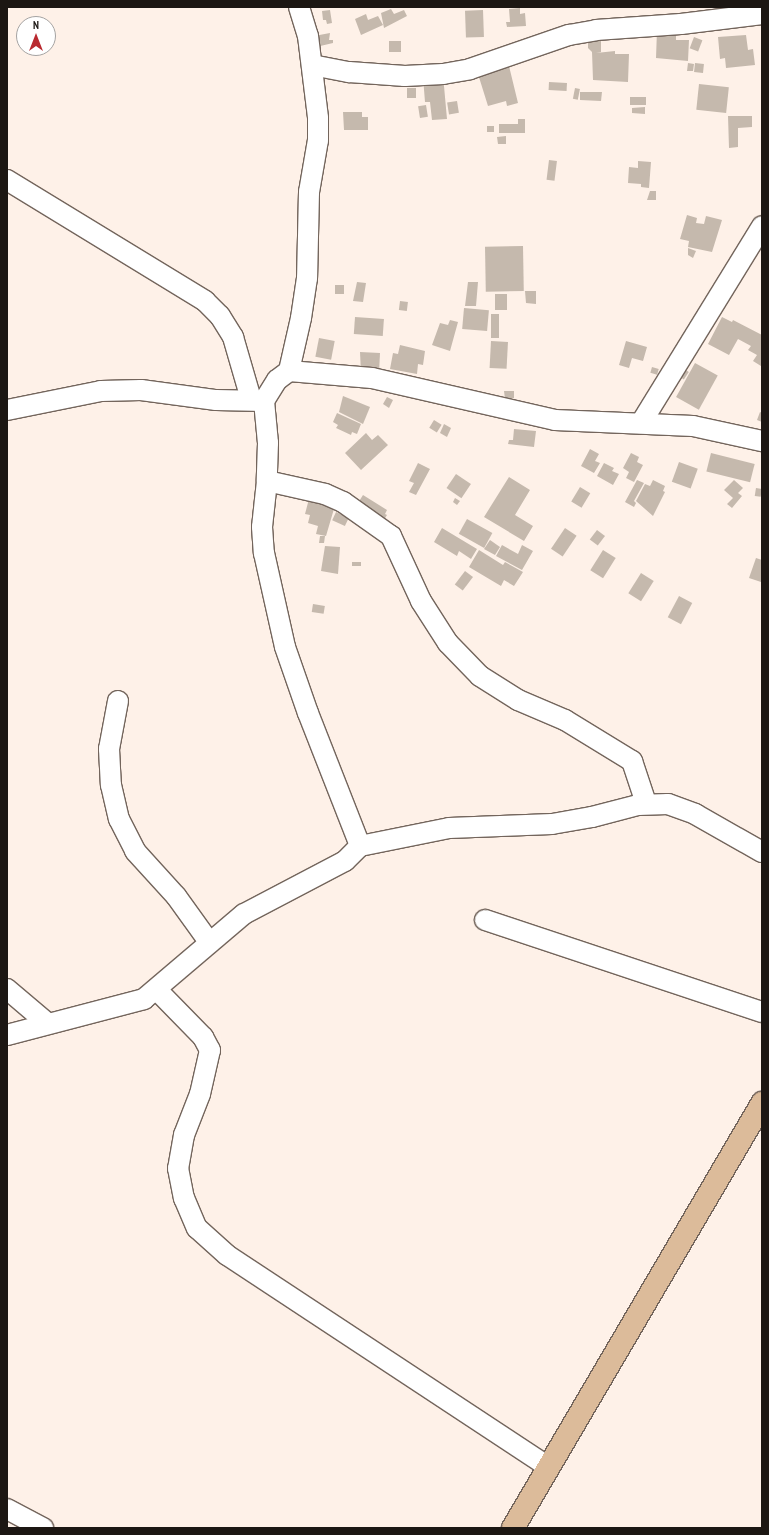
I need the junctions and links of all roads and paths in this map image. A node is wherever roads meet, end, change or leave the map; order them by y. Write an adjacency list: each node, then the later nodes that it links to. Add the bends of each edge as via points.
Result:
1 (299, 7): 3 (street, via 305,21)
2 (761, 14): 3 (street, via 681,24 596,30 569,35 470,69 443,74 405,76 349,72)
3 (312, 65): 6 (street, via 318,140 309,192 307,278)
4 (7, 180): 7 (street, via 204,301 220,316 233,337)
5 (762, 226): 9 (street)
6 (289, 371): 7 (street); 9 (street, via 372,378 554,420)
7 (258, 400): 8 (street, via 216,400 141,390 101,391); 11 (street)
8 (7, 410)
9 (641, 423): 10 (street, via 693,426)
10 (762, 441)
11 (267, 481): 13 (street, via 325,494 344,502 391,536 421,601 448,643 480,676 518,700 565,720 632,761); 14 (street, via 262,527 264,553 285,647)
12 (118, 701): 17 (street, via 109,749 110,785 119,819 135,851 176,896)
13 (646, 804): 14 (street, via 552,824 449,828); 15 (street, via 668,804 695,814)
14 (360, 846): 17 (street, via 345,860 244,914)
15 (762, 852)
16 (485, 920): 20 (street)
17 (208, 942): 19 (street)
18 (7, 989): 21 (street)
19 (157, 990): 21 (street, via 144,999); 24 (street, via 203,1037 210,1050 200,1094 184,1135 178,1168 184,1198 197,1228 227,1255)
20 (762, 1012)
21 (47, 1023): 22 (street)
22 (7, 1034)
23 (762, 1103): 24 (main road)
24 (549, 1467): 27 (main road)
25 (7, 1509): 26 (street)
26 (42, 1528)
27 (513, 1528)

